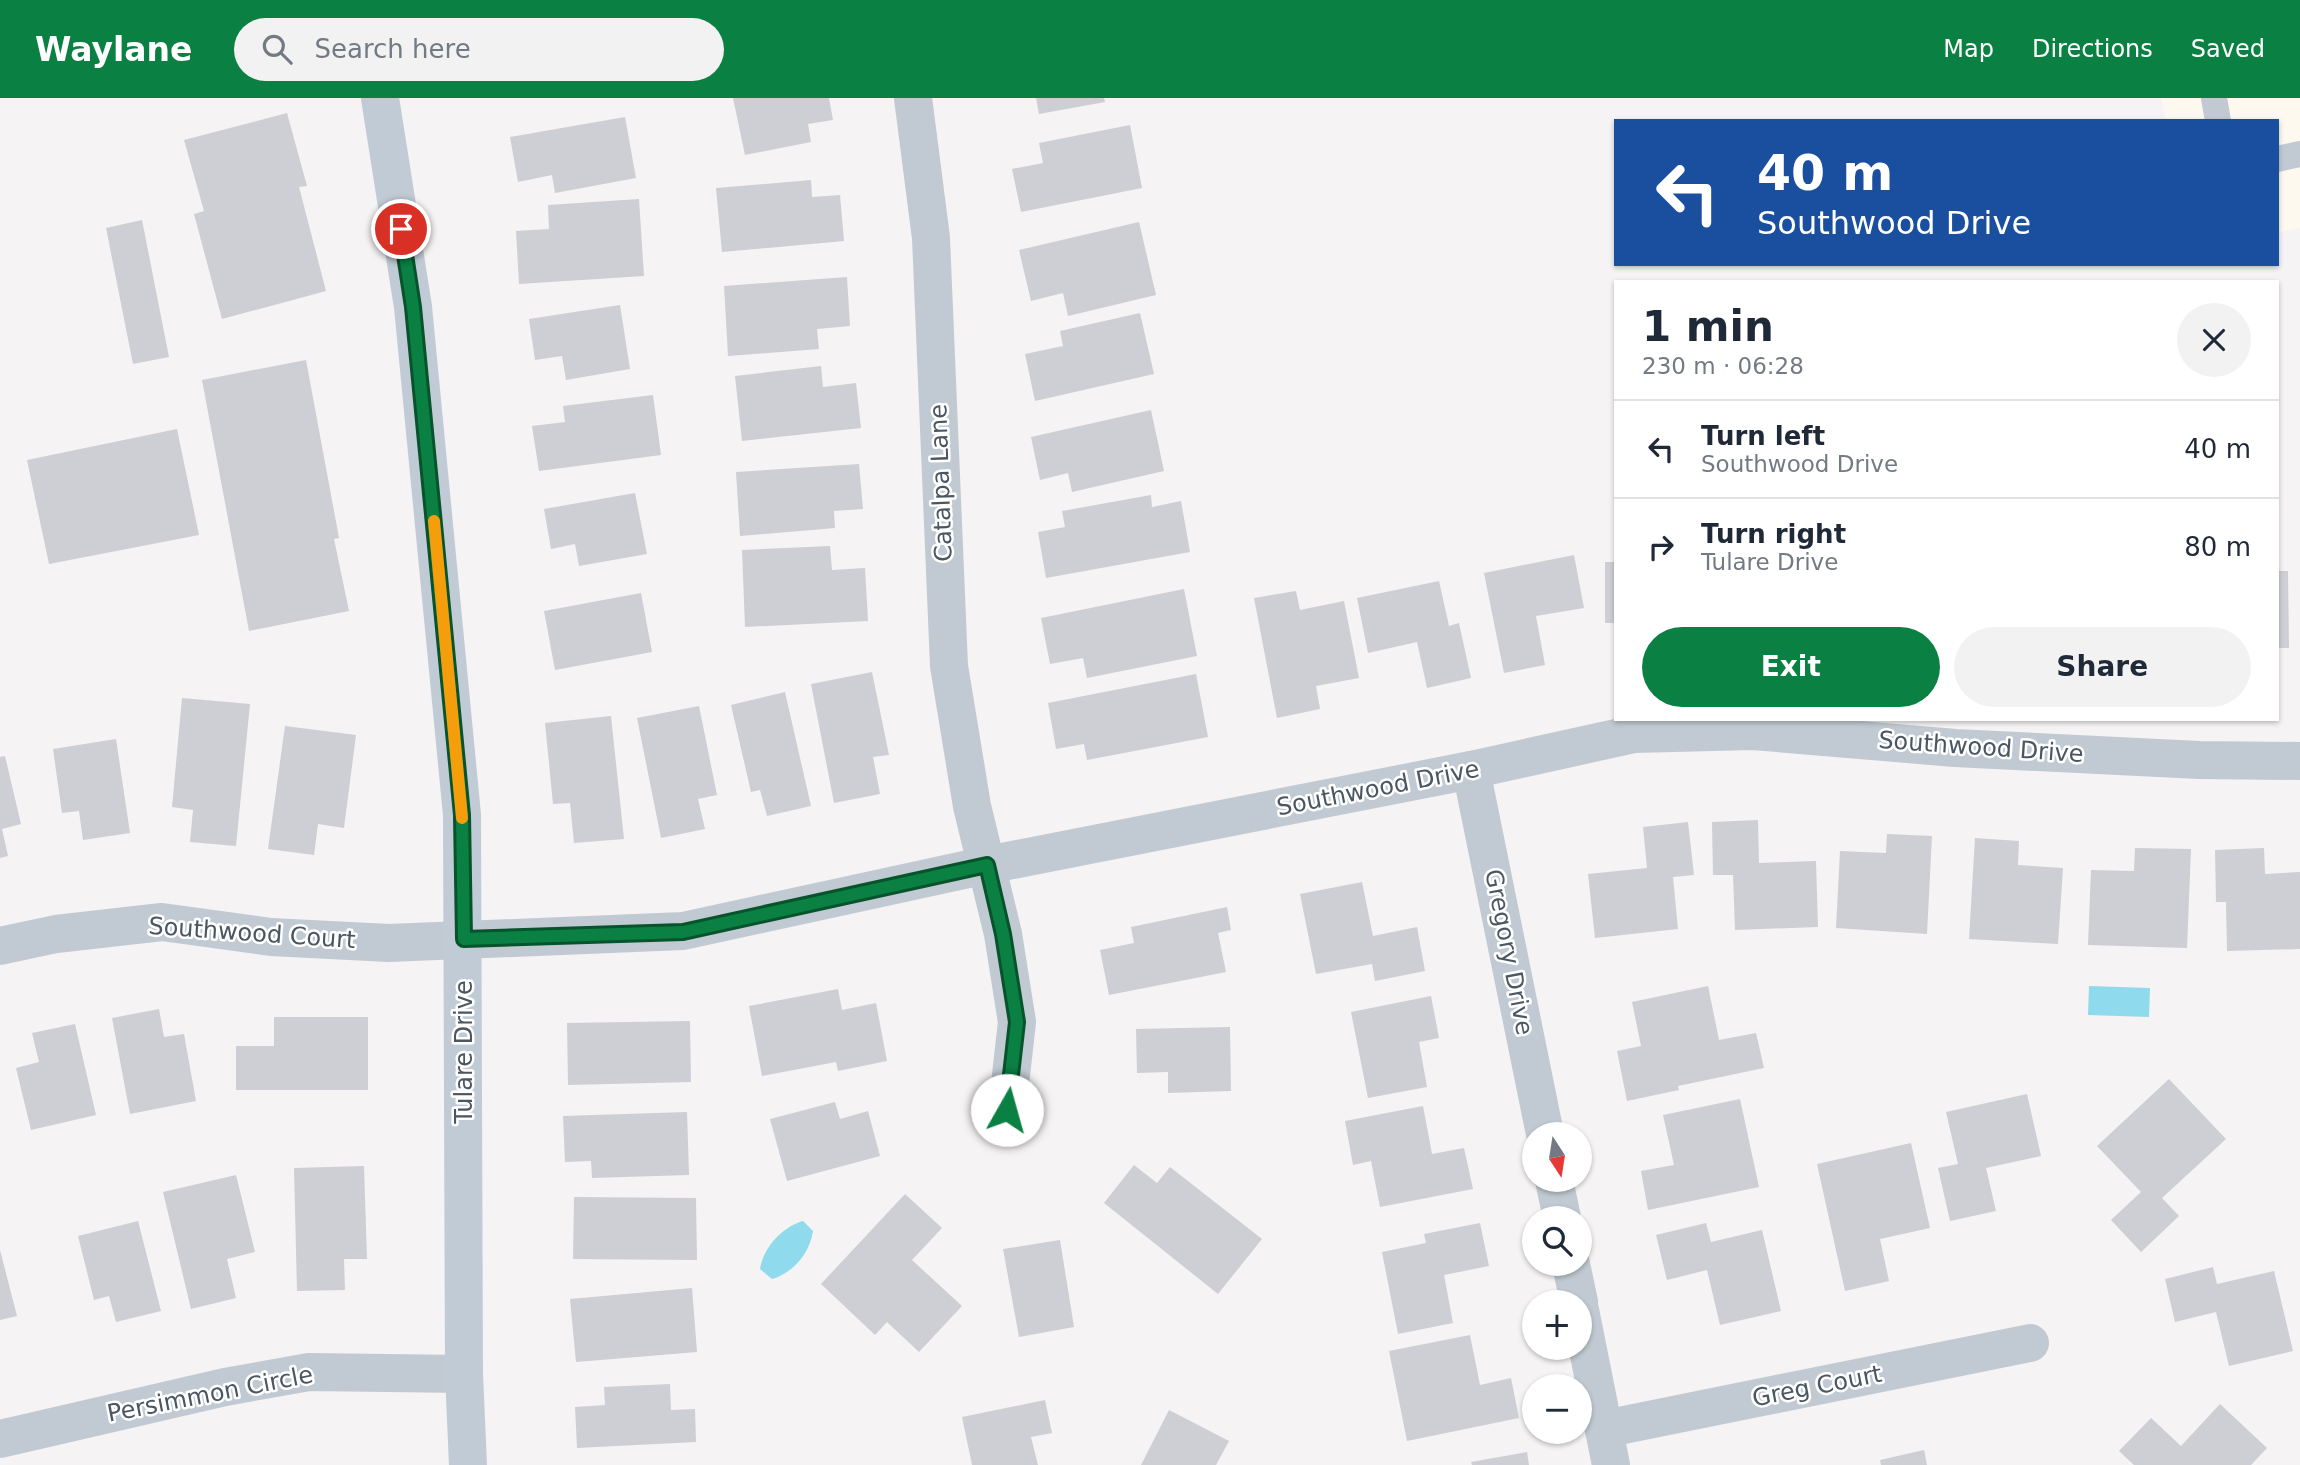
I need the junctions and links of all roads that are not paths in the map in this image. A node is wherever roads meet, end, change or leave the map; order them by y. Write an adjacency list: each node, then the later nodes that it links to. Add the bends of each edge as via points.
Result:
1 (380, 98): 10 (street, Tulare Drive, via 415,321 462,815)
2 (913, 98): 9 (street, Catalpa Lane, via 930,238 949,666 972,806)
3 (2214, 98): 4 (lane)
4 (2218, 119)
5 (2300, 155): 6 (lane)
6 (2279, 159)
7 (2300, 761): 8 (street, Southwood Drive, via 1955,748 1753,731 1634,734)
8 (1471, 770): 9 (street, Southwood Drive); 13 (street, Gregory Drive)
9 (987, 865): 10 (street, Southwood Drive, via 683,932); 12 (street, Catalpa Lane, via 1017,1022)
10 (464, 939): 11 (street, Southwood Court, via 395,943 271,937 162,922 56,934); 16 (street, Tulare Drive)
11 (0, 946)
12 (1007, 1110)
13 (1543, 1122)
14 (2030, 1343): 18 (street, Greg Court)
15 (1590, 1360): 18 (street)
16 (464, 1374): 17 (street, Persimmon Circle, via 309,1372); 19 (street, Tulare Drive)
17 (0, 1439)
18 (1607, 1447)
19 (468, 1465)

